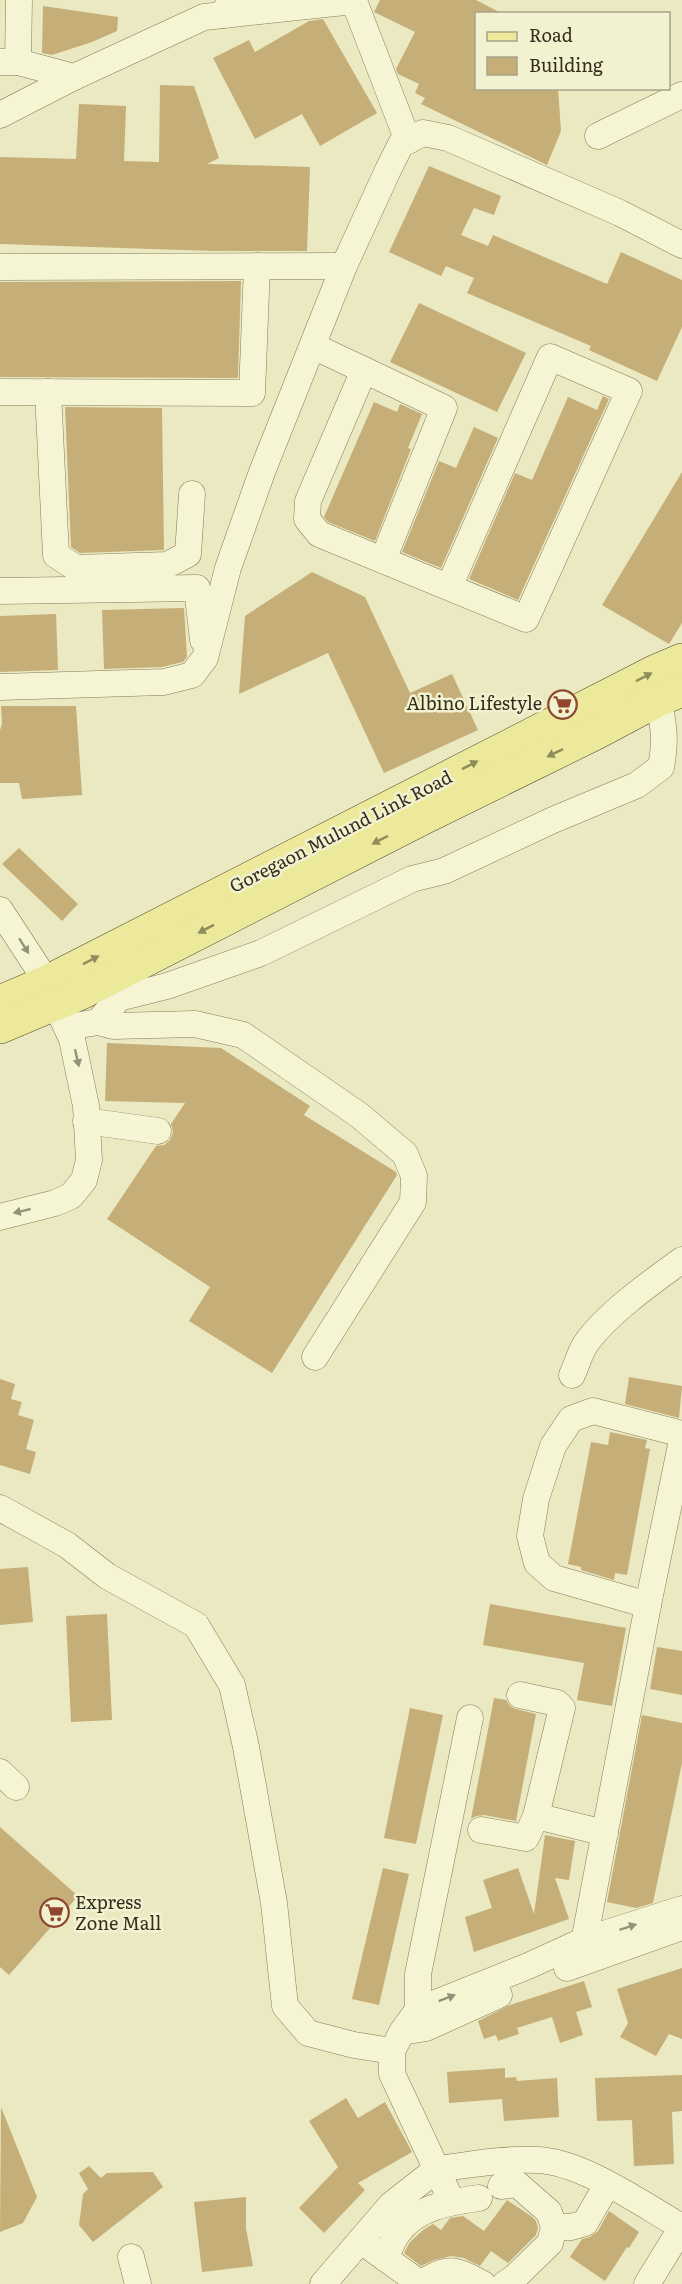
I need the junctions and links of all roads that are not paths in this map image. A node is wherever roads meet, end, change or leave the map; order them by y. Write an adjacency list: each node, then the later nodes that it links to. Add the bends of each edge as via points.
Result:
1 (19, 0): 3 (street)
2 (227, 7): 4 (street); 8 (street, via 354,1)
3 (9, 62): 4 (street)
4 (74, 77): 6 (street)
5 (682, 95): 7 (street)
6 (0, 115)
7 (598, 136)
8 (408, 141): 9 (street, via 423,133 448,138 620,213); 11 (street, via 401,144)
9 (682, 245)
10 (257, 266): 11 (street); 12 (street); 16 (street, via 252,393)
11 (344, 266): 13 (street)
12 (0, 267)
13 (313, 346): 14 (street); 21 (street, via 228,568)
14 (364, 370): 18 (street, via 308,501 307,519 319,534); 18 (street, via 444,408)
15 (0, 392): 16 (street)
16 (48, 392): 17 (street, via 56,555 76,568 168,565 188,554)
17 (192, 494)
18 (383, 560): 19 (street)
19 (449, 587): 19 (street, via 526,619 629,391 550,357)
20 (0, 591): 21 (street, via 197,588)
21 (205, 658): 23 (street, via 192,675 177,681)
22 (682, 660): 25 (main road, Goregaon Mulund Link Road, one-way to 22, via 654,672)
23 (0, 687)
24 (670, 695): 25 (main road, Goregaon Mulund Link Road); 29 (street, via 662,767 637,785 444,871 412,879 261,953 167,986 119,998)
25 (590, 720): 28 (main road, Goregaon Mulund Link Road, via 423,818)
26 (0, 910): 28 (street, one-way to 28)
27 (0, 1002): 28 (main road, Goregaon Mulund Link Road)
28 (57, 1004): 29 (street); 30 (main road, Goregaon Mulund Link Road); 31 (street, one-way to 31, via 78,1062)
29 (98, 1022): 35 (street, via 113,1026 195,1024 243,1035 359,1115 405,1154 414,1176 413,1202)
30 (0, 1027)
31 (86, 1121): 32 (street); 33 (street, one-way to 33, via 89,1160 84,1180 71,1196)
32 (158, 1131)
33 (0, 1217)
34 (682, 1260): 36 (street, via 628,1302 586,1342)
35 (315, 1357)
36 (572, 1376)
37 (682, 1434): 40 (street, via 593,1411 571,1419 553,1446 536,1498 531,1536 537,1563 554,1578)
38 (682, 1440): 40 (street)
39 (0, 1508): 49 (street, via 67,1545 107,1576 196,1626 232,1685 274,1903 285,2006 308,2033 354,2045)
40 (648, 1605): 45 (street)
41 (520, 1695): 43 (street, via 557,1703 562,1708)
42 (471, 1718): 49 (street)
43 (536, 1816): 44 (street, via 526,1838); 45 (street)
44 (481, 1830)
45 (605, 1833): 48 (street)
46 (682, 1909): 48 (street, one-way to 46)
47 (682, 1927): 48 (street)
48 (582, 1952): 49 (street, via 516,1988)
49 (410, 2030): 50 (street, via 392,2074)
50 (437, 2169): 51 (street, via 540,2160 584,2172); 52 (street); 55 (street, via 391,2205)
51 (607, 2185): 53 (street, via 585,2223); 54 (street)
52 (452, 2202): 53 (street, via 518,2184 549,2212); 57 (street, via 425,2210 399,2231)
53 (555, 2227): 62 (street, via 550,2243)
54 (682, 2227): 63 (street)
55 (361, 2241): 57 (street); 59 (street)
56 (131, 2257): 58 (street)
57 (385, 2258): 60 (street)
58 (138, 2284)
59 (323, 2284)
60 (421, 2284): 61 (street, via 436,2274 457,2271)
61 (483, 2284)
62 (505, 2284)
63 (647, 2284)

